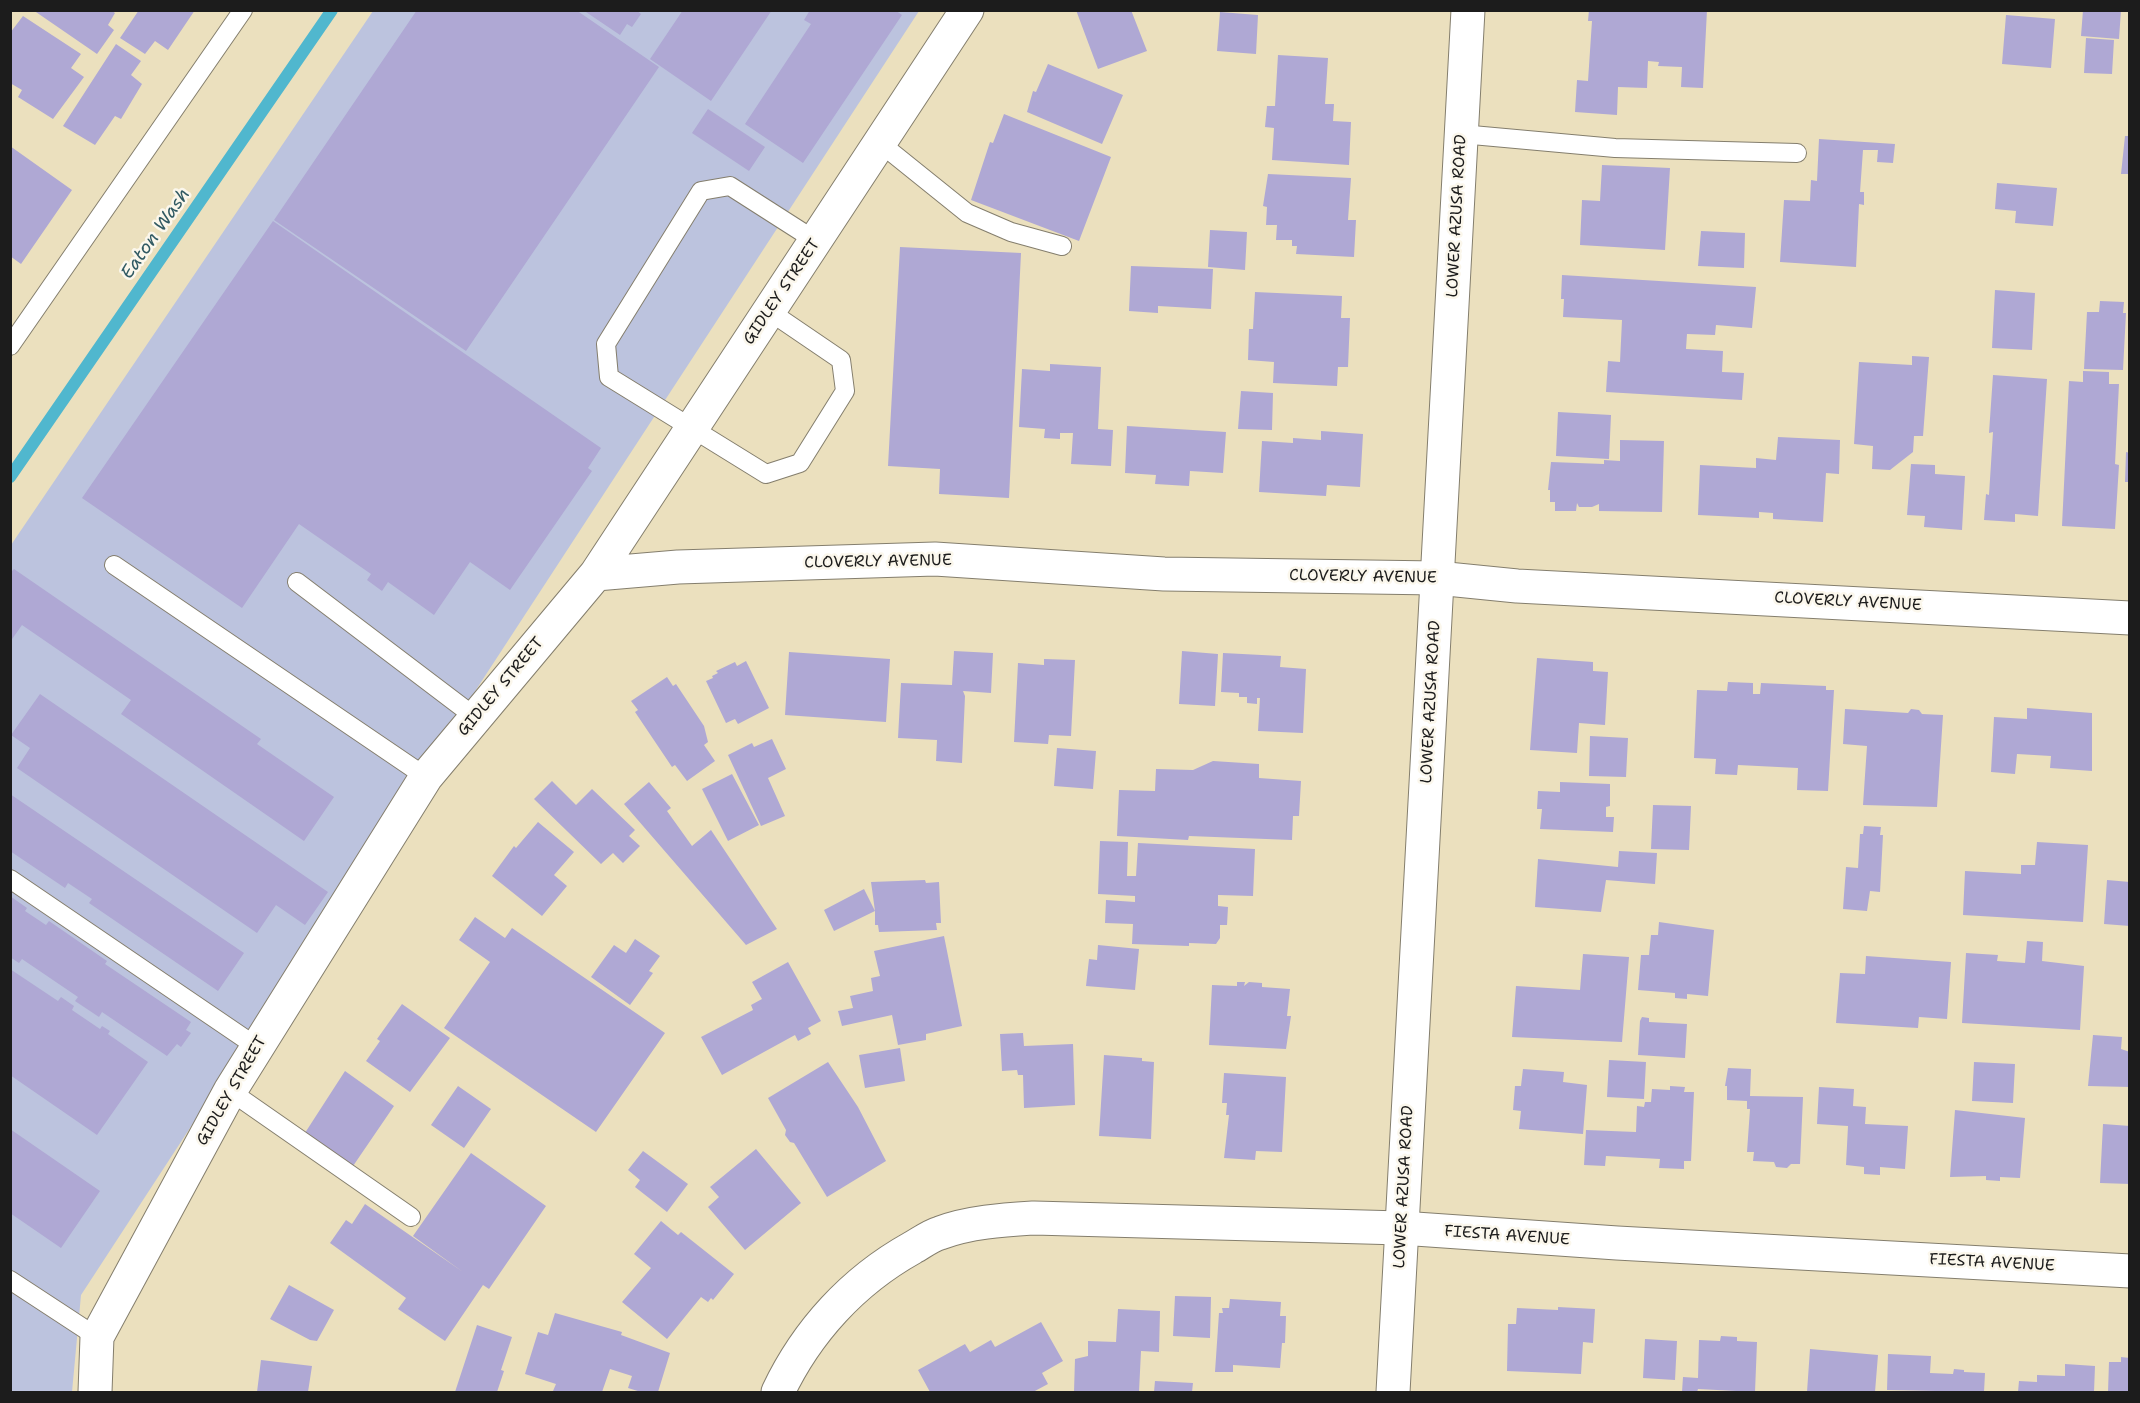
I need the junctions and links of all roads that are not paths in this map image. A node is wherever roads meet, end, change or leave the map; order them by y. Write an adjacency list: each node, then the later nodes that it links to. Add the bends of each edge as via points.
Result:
1 (243, 10): 10 (lane)
2 (1468, 10): 4 (street, LOWER AZUSA ROAD)
3 (960, 13): 5 (street, GIDLEY STREET)
4 (1461, 134): 6 (lane, via 1615,148); 14 (street, LOWER AZUSA ROAD)
5 (880, 143): 7 (street, GIDLEY STREET); 8 (lane, via 967,213 1011,232)
6 (1797, 153)
7 (816, 241): 9 (street, GIDLEY STREET); 11 (lane, via 730,186 701,191 606,344 609,377)
8 (1062, 246)
9 (769, 311): 11 (street, GIDLEY STREET); 11 (lane, via 841,360 845,391 800,462 766,474)
10 (10, 346)
11 (692, 429): 13 (street, GIDLEY STREET)
12 (114, 565): 18 (lane)
13 (596, 574): 14 (street, CLOVERLY AVENUE, via 935,559 1164,574); 17 (street, GIDLEY STREET)
14 (1437, 578): 16 (street, CLOVERLY AVENUE, via 1517,586); 23 (street, LOWER AZUSA ROAD)
15 (297, 582): 17 (lane)
16 (2130, 618)
17 (475, 717): 18 (street, GIDLEY STREET)
18 (426, 777): 20 (street, GIDLEY STREET)
19 (10, 879): 20 (lane)
20 (257, 1047): 21 (street, GIDLEY STREET)
21 (230, 1091): 22 (lane); 26 (street, GIDLEY STREET)
22 (411, 1217)
23 (1401, 1228): 24 (street, FIESTA AVENUE); 28 (street, FIESTA AVENUE, via 1034,1218 988,1221 939,1233 892,1259 847,1294 809,1337); 29 (street, LOWER AZUSA ROAD)
24 (2130, 1271)
25 (10, 1280): 26 (lane)
26 (97, 1336): 27 (street, GIDLEY STREET)
27 (95, 1392)
28 (778, 1392)
29 (1393, 1392)

